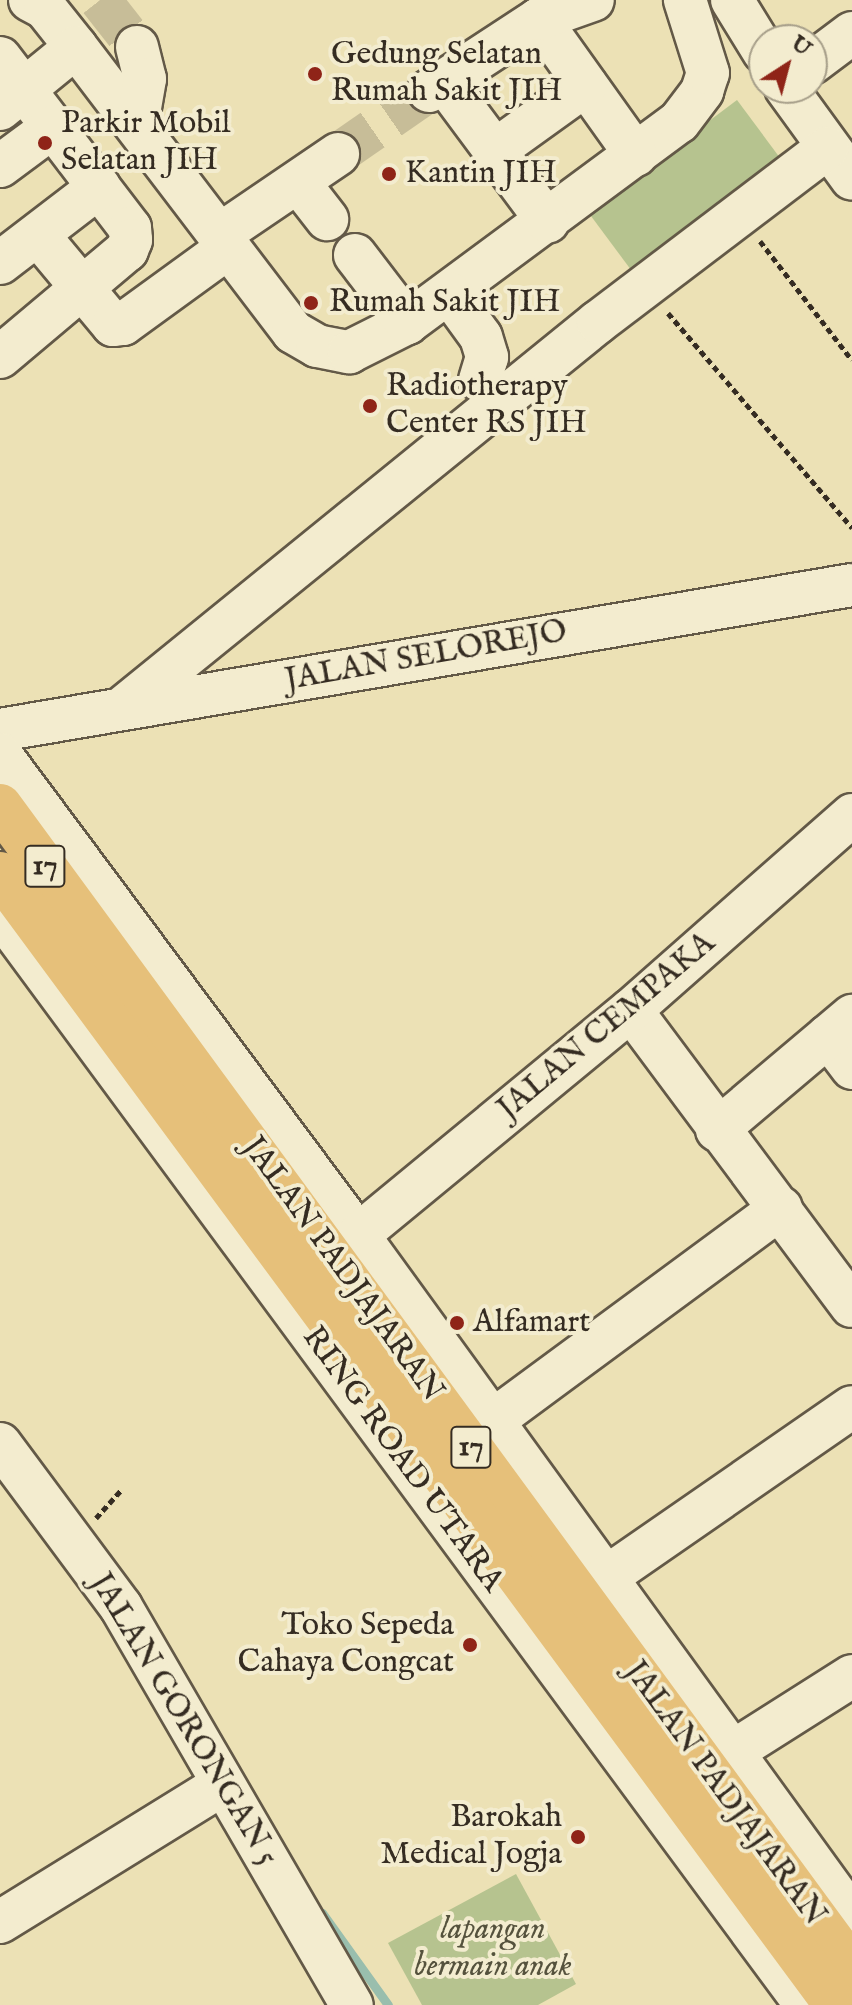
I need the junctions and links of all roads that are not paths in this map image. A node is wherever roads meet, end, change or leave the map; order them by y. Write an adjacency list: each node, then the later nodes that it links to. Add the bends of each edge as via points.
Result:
1 (30, 0): 8 (street, via 45,8)
2 (593, 0): 5 (street)
3 (685, 0): 18 (street, via 708,73 702,91 679,122)
4 (732, 0): 6 (street)
5 (539, 19): 12 (street); 16 (street, via 436,86)
6 (748, 26)
7 (852, 33): 10 (street)
8 (76, 47): 11 (street); 14 (street)
9 (137, 47): 14 (street, via 145,79)
10 (828, 51)
11 (8, 85): 15 (street)
12 (586, 85): 16 (street); 18 (street)
13 (798, 104): 19 (street)
14 (137, 125): 26 (street)
15 (54, 126): 20 (street); 22 (street)
16 (494, 151): 24 (street)
17 (338, 154): 21 (street)
18 (636, 155): 24 (street)
19 (840, 163): 35 (street, via 740,215 645,286)
20 (0, 166)
21 (299, 183): 23 (street); 26 (street)
22 (99, 187): 25 (street); 29 (street, via 130,228 131,240 127,250)
23 (327, 219)
24 (548, 222): 30 (street)
25 (38, 235): 28 (street); 29 (street)
26 (224, 241): 29 (street, via 123,324 104,320); 31 (street, via 293,332 317,346 349,352)
27 (355, 255): 31 (street)
28 (0, 263)
29 (80, 290): 32 (street)
30 (449, 293): 31 (street); 33 (street, via 481,337 487,357)
31 (407, 323)
32 (0, 357)
33 (480, 380)
34 (852, 585): 35 (street, JALAN SELOREJO)
35 (121, 709): 36 (street, JALAN SELOREJO)
36 (0, 730)
37 (0, 754): 42 (street)
38 (0, 806): 42 (highway, JALAN PADJAJARAN / 17)
39 (852, 815): 44 (street, JALAN CEMPAKA)
40 (0, 874): 43 (highway, JALAN PADJAJARAN / 17)
41 (0, 913): 43 (street, RING ROAD UTARA)
42 (102, 917): 48 (street); 59 (highway, JALAN PADJAJARAN / 17)
43 (59, 974): 61 (street, RING ROAD UTARA); 62 (highway, JALAN PADJAJARAN / 17)
44 (631, 1010): 46 (street); 48 (street, JALAN CEMPAKA)
45 (844, 1040): 46 (street)
46 (717, 1130): 47 (street)
47 (781, 1208): 49 (street); 51 (street)
48 (358, 1235): 51 (street)
49 (852, 1306)
50 (852, 1407): 53 (street)
51 (492, 1421): 53 (street)
52 (0, 1444): 56 (street, JALAN GORONGAN 5, via 121,1607)
53 (605, 1578): 55 (street)
54 (852, 1676): 55 (street)
55 (732, 1752): 57 (street)
56 (220, 1786): 58 (street); 60 (street, JALAN GORONGAN 5)
57 (850, 1912)
58 (0, 1922)
59 (852, 1968)
60 (352, 2005)
61 (806, 2005)
62 (836, 2005)

